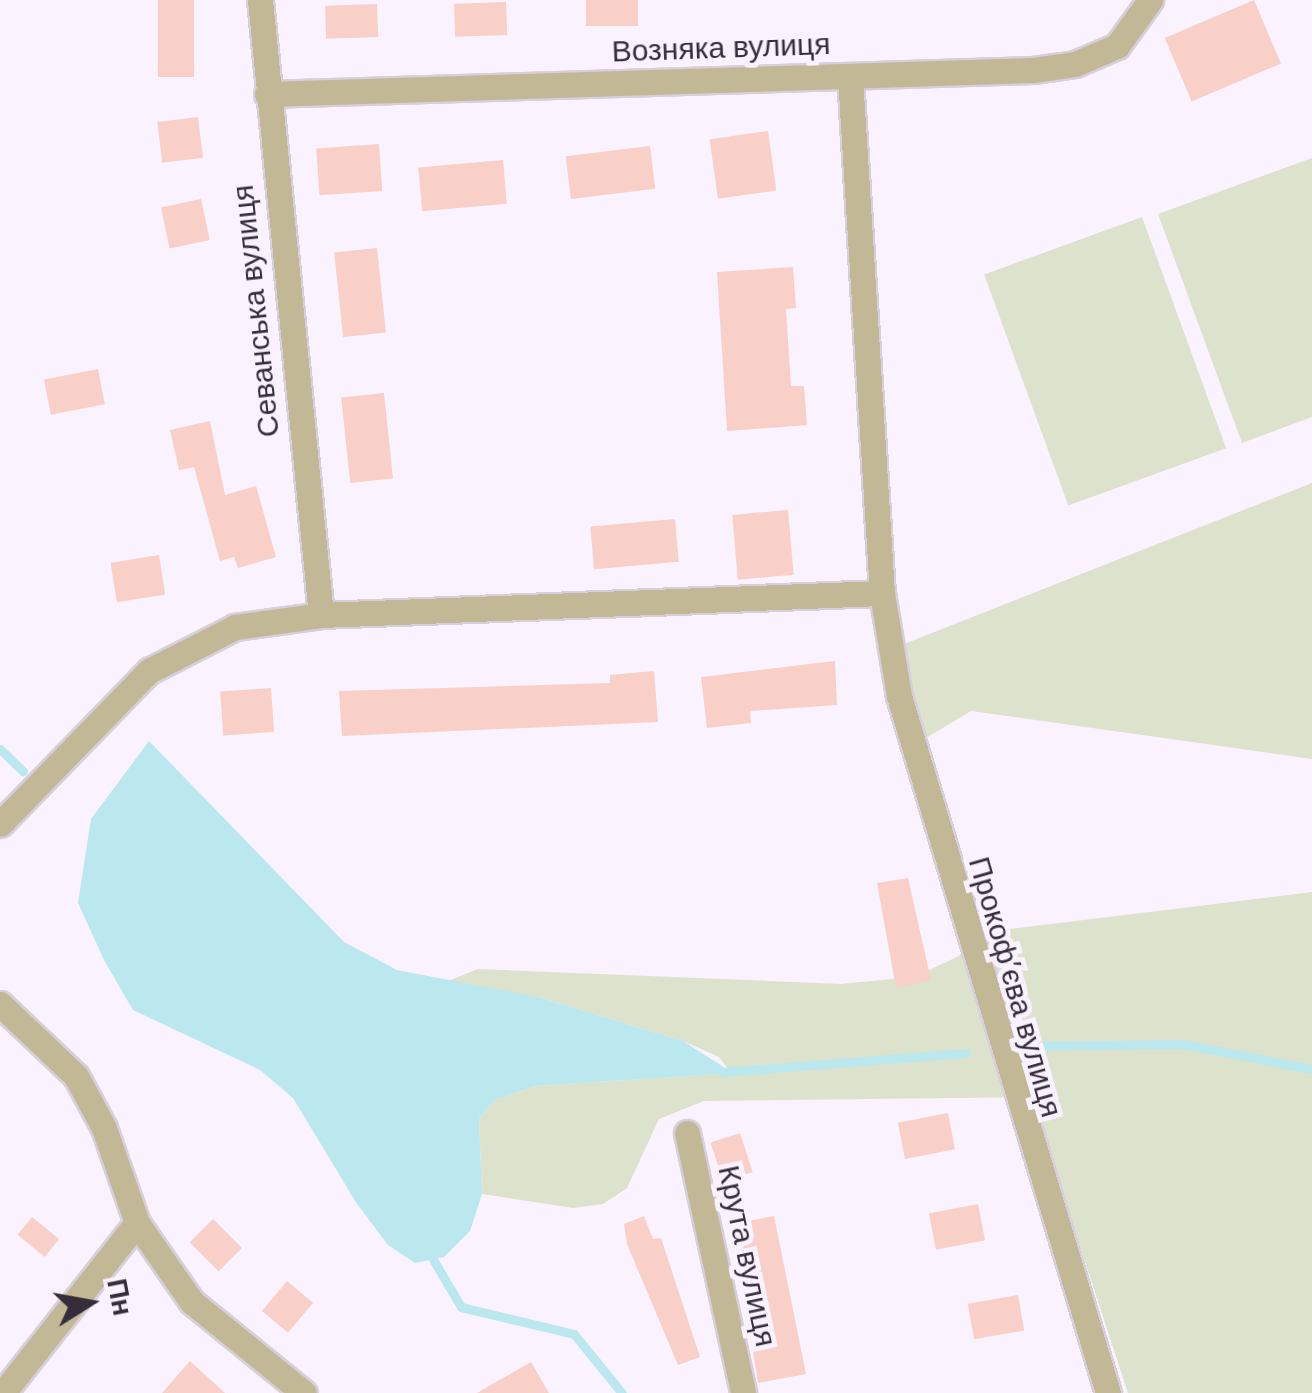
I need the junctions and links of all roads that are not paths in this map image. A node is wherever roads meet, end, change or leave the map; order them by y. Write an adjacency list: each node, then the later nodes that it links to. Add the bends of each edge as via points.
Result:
1 (260, 0): 4 (street, Севанська вулиця)
2 (1150, 0): 3 (street, Возняка вулиця, via 1117,46 1076,64)
3 (850, 76): 4 (street, Возняка вулиця); 5 (street, Прокоф’єва вулиця)
4 (267, 94): 6 (street, Севанська вулиця)
5 (882, 593): 6 (street); 14 (street, Прокоф’єва вулиця, via 914,755)
6 (321, 615): 7 (street, via 235,627 190,644 148,672)
7 (0, 824)
8 (0, 1004): 10 (street, via 38,1032 76,1076 104,1128)
9 (687, 1133): 13 (street, Крута вулиця)
10 (136, 1223): 11 (street); 12 (street, via 192,1302)
11 (3, 1393)
12 (304, 1393)
13 (743, 1393)
14 (1108, 1393)

